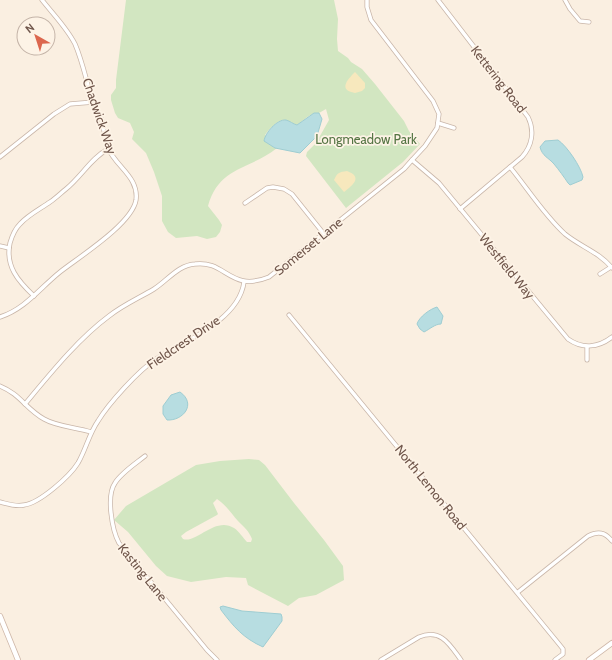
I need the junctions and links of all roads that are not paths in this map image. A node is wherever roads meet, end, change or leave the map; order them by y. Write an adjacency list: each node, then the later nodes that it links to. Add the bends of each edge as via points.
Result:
1 (42, 0): 6 (street, Chadwick Way, via 75,45)
2 (367, 0): 7 (street, via 366,7 371,20 435,104)
3 (438, 0): 12 (street, Kettering Road, via 530,120 532,135 528,149)
4 (565, 0): 5 (street, via 580,21)
5 (588, 22)
6 (94, 102): 9 (street, Chadwick Way); 10 (street, via 70,104)
7 (438, 123): 8 (street); 11 (street, Somerset Lane, via 435,132)
8 (454, 128)
9 (108, 149): 17 (street, via 91,161 68,187 20,224 13,233); 21 (street, Chadwick Way, via 133,181 136,192 133,208 97,246 60,272)
10 (0, 157)
11 (412, 160): 14 (street, Westfield Way, via 439,183); 15 (street, Somerset Lane)
12 (510, 167): 14 (street, Kettering Road); 18 (street, via 550,219 573,240 599,255)
13 (245, 203): 15 (street, via 267,188 284,189 292,194)
14 (460, 208): 25 (street, Westfield Way, via 568,339)
15 (324, 234): 20 (street, Somerset Lane, via 269,277)
16 (0, 246): 17 (street)
17 (9, 248): 21 (street, via 12,270)
18 (611, 268): 19 (street)
19 (600, 274)
20 (244, 282): 28 (street, via 205,264 193,264 179,269 154,289 116,310 93,328); 29 (street, Fieldcrest Drive, via 242,294 234,307 200,334 154,360 142,370 106,409)
21 (34, 296): 23 (street, Chadwick Way, via 14,312)
22 (289, 315): 33 (street, North Lemon Road)
23 (0, 318)
24 (612, 337): 25 (street, via 601,344)
25 (587, 347): 26 (street)
26 (587, 360)
27 (0, 386): 28 (street, via 11,391)
28 (25, 404): 29 (street, via 46,420)
29 (91, 432): 31 (street, Fieldcrest Drive, via 72,471 41,498 23,506)
30 (145, 456): 37 (street, Kasting Lane, via 116,481 113,487 112,524 115,537)
31 (0, 502)
32 (612, 541): 33 (street, via 600,532 588,536)
33 (518, 592): 40 (street, North Lemon Road, via 563,649 563,654)
34 (0, 616): 36 (main road)
35 (612, 643): 41 (main road)
36 (18, 660)
37 (217, 660)
38 (381, 660): 39 (street, via 419,637 432,634 445,640)
39 (461, 660)
40 (554, 660)
41 (589, 660)

